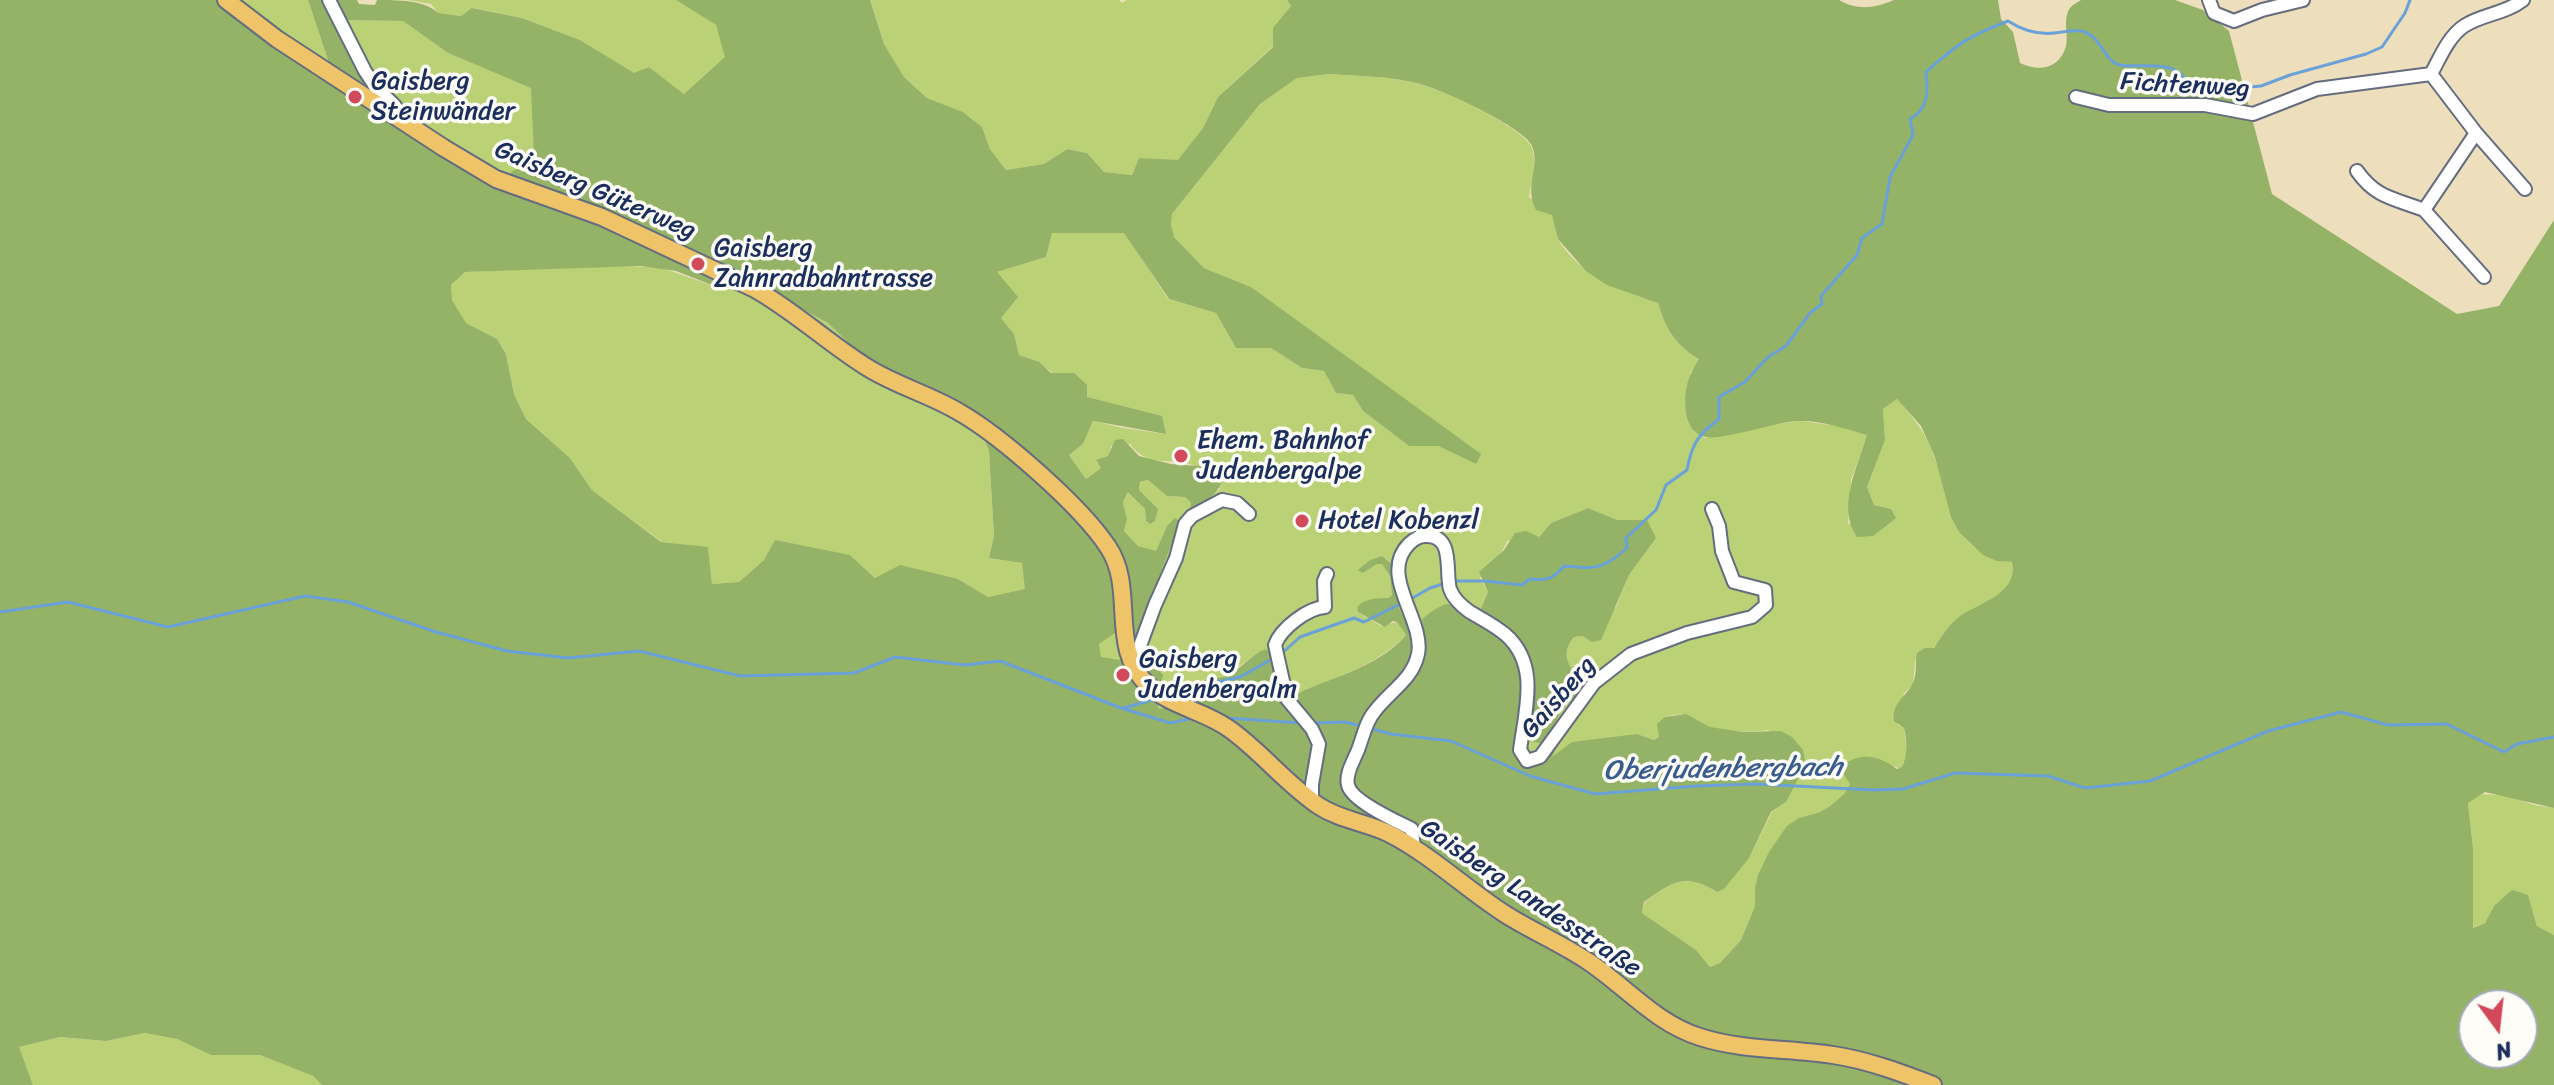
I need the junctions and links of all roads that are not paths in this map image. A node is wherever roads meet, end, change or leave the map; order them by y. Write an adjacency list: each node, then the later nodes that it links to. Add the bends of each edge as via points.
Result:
1 (226, 0): 8 (main road)
2 (329, 0): 8 (street, via 365,71 395,106)
3 (2209, 0): 4 (street, via 2214,13 2234,21)
4 (2303, 0)
5 (2523, 0): 6 (street, via 2466,25 2452,37)
6 (2431, 74): 7 (street, Fichtenweg, via 2317,89 2253,114 2185,104 2109,105); 9 (street)
7 (2076, 97)
8 (393, 114): 17 (main road, Gaisberg Güterweg, via 496,179 602,217 776,300 868,368 977,423 1049,484 1113,554 1122,584 1125,644)
9 (2476, 133): 11 (street); 12 (street)
10 (2357, 171): 12 (street, via 2368,187)
11 (2525, 189)
12 (2424, 210): 13 (street)
13 (2484, 277)
14 (1712, 509): 19 (street, Gaisberg, via 1734,582 1765,590 1766,605 1752,617 1679,635 1631,654 1594,683 1540,757 1527,761 1520,750 1528,690 1524,659 1505,635 1455,597 1443,543 1425,536 1408,545 1399,577 1419,651 1411,673 1370,719 1348,784 1361,800 1412,829)
15 (1249, 514): 17 (street, via 1237,503 1222,500 1185,524)
16 (1327, 574): 18 (street, via 1325,607 1309,611 1275,645 1287,699 1319,744)
17 (1135, 668): 18 (main road, Gaisberg Landesstraße, via 1156,692 1231,730)
18 (1312, 801): 19 (main road, Gaisberg Landesstraße, via 1388,833)
19 (1414, 850): 20 (main road, Gaisberg Landesstraße, via 1505,913 1590,962 1655,1013 1699,1037 1854,1059)
20 (1933, 1085)

